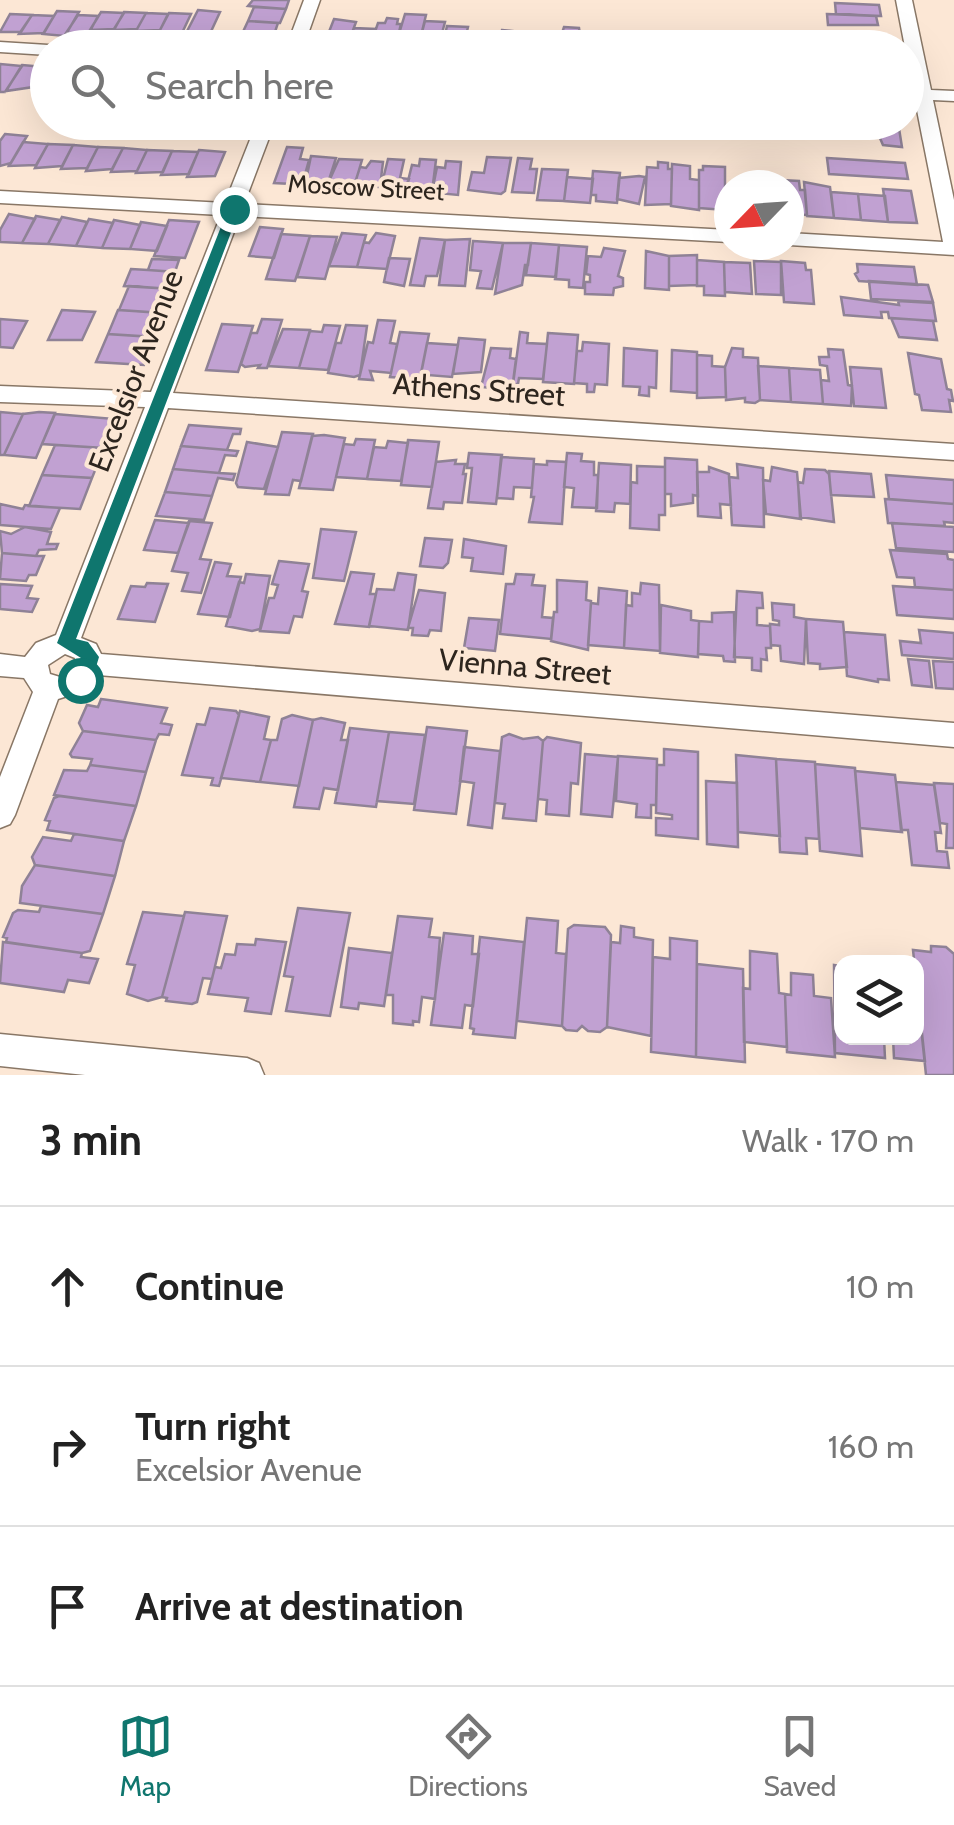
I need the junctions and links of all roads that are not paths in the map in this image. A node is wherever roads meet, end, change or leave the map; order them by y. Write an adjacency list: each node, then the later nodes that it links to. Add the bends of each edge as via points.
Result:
1 (312, 0): 3 (street)
2 (904, 0): 4 (street)
3 (301, 30)
4 (908, 30)
5 (0, 47): 6 (street)
6 (30, 49)
7 (924, 94): 8 (street)
8 (954, 96)
9 (924, 130): 15 (street)
10 (259, 140): 12 (street, Excelsior Avenue)
11 (0, 197): 12 (street, Moscow Street)
12 (234, 209): 13 (street, Moscow Street); 17 (street, Excelsior Avenue)
13 (714, 235)
14 (804, 240): 15 (street)
15 (954, 248)
16 (0, 394): 17 (street, Athens Street)
17 (158, 400): 18 (street, Athens Street); 19 (street, Excelsior Avenue)
18 (954, 452)
19 (66, 643): 20 (street, via 87,651); 22 (street, via 44,651)
20 (90, 664): 22 (street, via 70,685); 23 (street, Vienna Street)
21 (0, 665): 22 (street)
22 (41, 677): 24 (street)
23 (954, 735)
24 (0, 815)
25 (0, 1050): 26 (street)
26 (248, 1075)

